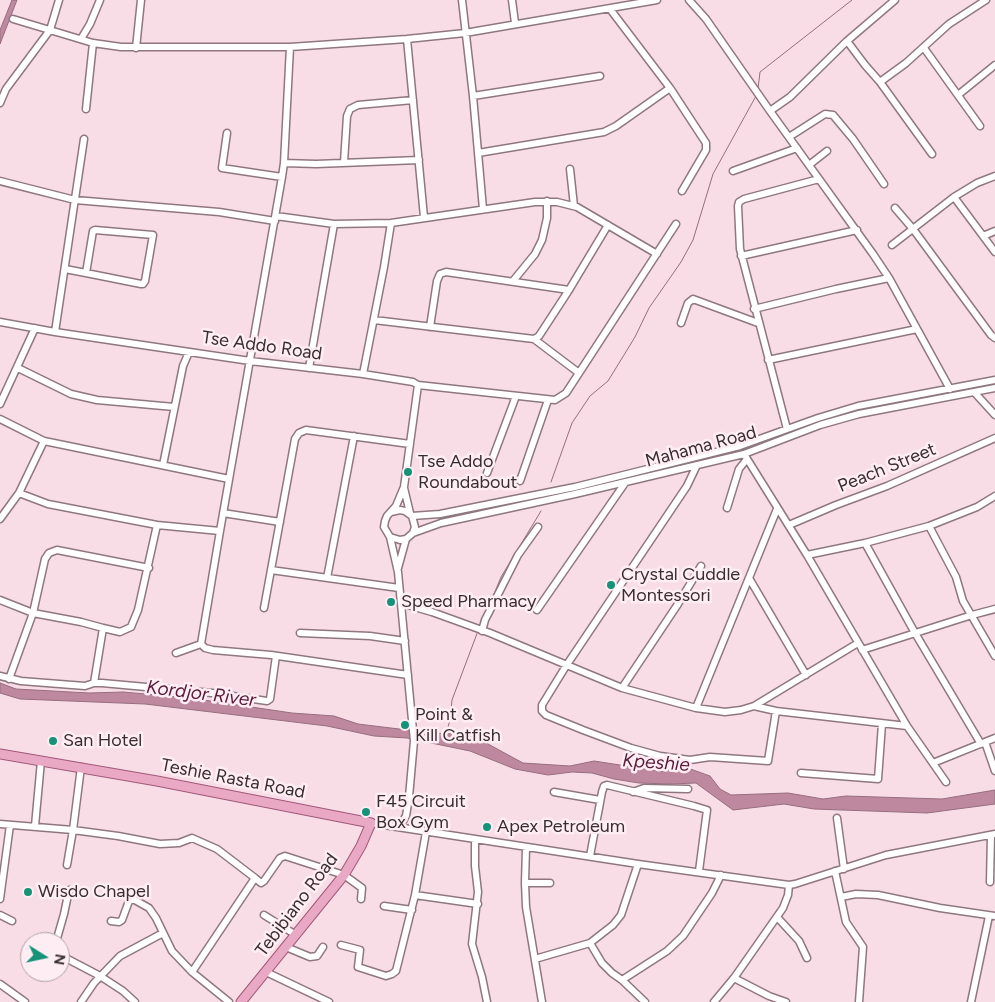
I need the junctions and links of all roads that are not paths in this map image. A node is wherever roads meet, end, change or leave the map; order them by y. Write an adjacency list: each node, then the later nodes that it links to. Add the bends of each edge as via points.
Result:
1 (59, 0): 13 (street)
2 (100, 0): 15 (street)
3 (141, 0): 19 (street)
4 (462, 0): 14 (street)
5 (512, 0): 12 (street)
6 (657, 0): 10 (street)
7 (689, 0): 31 (street, via 706,19)
8 (894, 0): 17 (street)
9 (985, 0): 21 (street, via 949,24)
10 (610, 9): 12 (street); 25 (street)
11 (13, 19): 13 (street)
12 (515, 23): 14 (street)
13 (50, 30): 15 (street); 29 (street, via 6,89)
14 (465, 32): 16 (street); 27 (street)
15 (81, 39): 18 (street)
16 (407, 39): 20 (street); 28 (street)
17 (847, 40): 24 (street); 31 (street, via 790,97)
18 (93, 43): 19 (street); 30 (street)
19 (136, 48): 20 (street)
20 (290, 48): 42 (street)
21 (924, 48): 24 (street); 26 (street)
22 (995, 65): 26 (street)
23 (600, 76): 27 (street)
24 (880, 82): 39 (street)
25 (670, 88): 38 (street, via 604,132); 51 (street, via 707,147)
26 (958, 95): 32 (street)
27 (473, 96): 38 (street)
28 (413, 100): 40 (street); 41 (street, via 358,105 350,109)
29 (0, 103)
30 (86, 110)
31 (770, 111): 34 (street)
32 (980, 126)
33 (228, 133): 47 (street, via 222,168)
34 (789, 138): 36 (street); 50 (street, via 825,114 832,115)
35 (84, 139): 53 (street)
36 (797, 148): 43 (street); 45 (street)
37 (827, 151): 43 (street)
38 (478, 153): 57 (street)
39 (932, 154)
40 (419, 160): 41 (street); 58 (street)
41 (344, 162): 42 (street)
42 (284, 163): 47 (street)
43 (809, 165): 48 (street)
44 (570, 170): 55 (street)
45 (734, 170)
46 (995, 176): 52 (street)
47 (282, 178): 59 (street)
48 (819, 178): 65 (street); 71 (street, via 739,202)
49 (0, 181): 53 (street)
50 (884, 184)
51 (682, 191)
52 (954, 197): 64 (street); 67 (street)
53 (75, 200): 59 (street); 72 (street)
54 (547, 201): 55 (street); 57 (street); 75 (street, via 542,240)
55 (574, 206): 63 (street)
56 (895, 208): 64 (street)
57 (483, 209): 58 (street)
58 (424, 217): 60 (street)
59 (276, 219): 61 (street); 90 (street)
60 (391, 223): 61 (street); 78 (street)
61 (334, 224): 92 (street)
62 (676, 224): 70 (street)
63 (608, 225): 70 (street); 76 (street)
64 (914, 229): 68 (street); 86 (street)
65 (857, 230): 71 (street); 74 (street)
66 (995, 231): 67 (street)
67 (983, 236): 69 (street)
68 (892, 245)
69 (995, 252)
70 (657, 254): 93 (street)
71 (741, 256): 77 (street)
72 (65, 269): 73 (street); 85 (street)
73 (86, 273): 73 (street, via 143,284 152,235 95,230)
74 (889, 278): 77 (street); 84 (street)
75 (513, 281): 76 (street); 83 (street, via 446,272 440,274 436,280)
76 (569, 290): 87 (street)
77 (754, 309): 81 (street)
78 (374, 320): 83 (street); 94 (street)
79 (0, 322): 82 (street, Tse Addo Road)
80 (681, 323): 81 (street, via 693,298)
81 (758, 323): 89 (street)
82 (36, 328): 85 (street, Tse Addo Road); 91 (street)
83 (430, 328): 87 (street)
84 (917, 329): 89 (street); 98 (street)
85 (55, 332): 88 (street, Tse Addo Road)
86 (995, 338)
87 (534, 340): 93 (street)
88 (189, 352): 90 (street, Tse Addo Road); 103 (street)
89 (768, 360): 106 (street)
90 (250, 361): 92 (street, Tse Addo Road); 115 (street)
91 (18, 368): 102 (street); 103 (street, via 71,394 97,400)
92 (309, 368): 94 (street, Tse Addo Road)
93 (580, 373): 101 (street, via 566,393 555,400)
94 (363, 374): 96 (street, Tse Addo Road)
95 (995, 380): 98 (street, Mahama Road)
96 (418, 385): 100 (street, Tse Addo Road); 110 (street)
97 (995, 388): 99 (street, Mahama Road)
98 (950, 390): 106 (street, Mahama Road, via 858,406)
99 (975, 392): 104 (street); 111 (street, Mahama Road, via 859,414 820,425)
100 (516, 396): 101 (street, Tse Addo Road); 114 (street)
101 (548, 400): 116 (street)
102 (0, 404)
103 (174, 407): 113 (street)
104 (995, 415)
105 (0, 418): 109 (street)
106 (787, 429): 125 (street, Mahama Road, via 740,446 575,487 440,514)
107 (354, 436): 110 (street); 127 (street, via 306,430 294,438); 142 (street)
108 (995, 438): 129 (street, Peach Street)
109 (44, 441): 113 (street); 119 (street)
110 (410, 444): 118 (street)
111 (746, 456): 112 (street, Mahama Road); 121 (street); 122 (street)
112 (697, 465): 117 (street, Mahama Road); 163 (street, via 687,486)
113 (163, 466): 115 (street)
114 (487, 472)
115 (229, 479): 124 (street)
116 (520, 481)
117 (625, 483): 133 (street, Mahama Road, via 441,523); 149 (street)
118 (404, 487): 123 (street); 125 (street)
119 (19, 493): 126 (street); 128 (street, via 48,504)
120 (995, 496): 130 (street, via 977,507)
121 (727, 508)
122 (777, 508): 129 (street); 143 (street)
123 (391, 512): 125 (street, via 400,510); 134 (street, via 384,527)
124 (223, 513): 127 (street); 132 (street)
125 (411, 514): 133 (street)
126 (0, 519)
127 (280, 522): 140 (street)
128 (157, 525): 132 (street); 139 (street)
129 (789, 525): 137 (street)
130 (929, 526): 136 (street); 151 (street)
131 (538, 527): 153 (street, via 518,555)
132 (220, 531): 158 (street)
133 (413, 533): 135 (street)
134 (390, 537): 135 (street); 141 (street)
135 (406, 539): 141 (street)
136 (865, 543): 137 (street); 155 (street)
137 (807, 555): 157 (street)
138 (701, 566): 169 (street)
139 (149, 568): 150 (street, via 57,550 49,553); 152 (street, via 131,627 120,632)
140 (271, 570): 142 (street); 147 (street)
141 (398, 572): 144 (street)
142 (327, 578): 144 (street)
143 (749, 578): 165 (street); 171 (street)
144 (399, 588): 146 (street)
145 (0, 600): 150 (street)
146 (401, 603): 153 (street); 156 (street)
147 (264, 608)
148 (995, 609): 151 (street)
149 (537, 610)
150 (33, 612): 152 (street); 167 (street)
151 (972, 614): 155 (street); 162 (street)
152 (103, 628): 168 (street)
153 (482, 630): 163 (street)
154 (300, 633): 156 (street)
155 (914, 633): 159 (street); 176 (street)
156 (405, 641): 164 (street)
157 (858, 643): 159 (street); 165 (street)
158 (202, 644): 160 (street); 161 (street, via 213,650)
159 (862, 650): 174 (street)
160 (176, 653)
161 (276, 656): 164 (street); 168 (street, via 270,699 267,701)
162 (995, 656)
163 (566, 666): 169 (street); 172 (street, via 542,706 542,712 631,748 660,756 690,760 710,757 768,761)
164 (408, 675): 193 (street, via 413,760 406,816)
165 (806, 675): 170 (street)
166 (0, 676): 167 (street)
167 (9, 678): 168 (street, via 85,686)
168 (94, 683)
169 (622, 688): 171 (street)
170 (754, 706): 171 (street, via 725,712); 172 (street)
171 (696, 708)
172 (776, 712): 173 (street)
173 (882, 724): 174 (street); 182 (street, via 878,779)
174 (907, 726): 179 (street)
175 (995, 738): 176 (street)
176 (983, 743): 179 (street); 181 (street)
177 (0, 754): 178 (main road, Teshie Rasta Road)
178 (41, 761): 180 (main road, Teshie Rasta Road); 192 (street)
179 (933, 763): 183 (street)
180 (80, 767): 189 (main road, Teshie Rasta Road); 194 (street)
181 (995, 771)
182 (801, 773)
183 (946, 782)
184 (688, 789): 186 (street, via 644,788)
185 (554, 792): 187 (street)
186 (633, 792): 187 (street, via 607,785); 204 (street, via 707,810)
187 (600, 800): 199 (street)
188 (837, 818): 202 (street)
189 (371, 823): 193 (street); 206 (main road, Tebibiano Road)
190 (0, 824): 191 (street)
191 (10, 825): 192 (street); 215 (street)
192 (35, 826): 194 (street)
193 (399, 827): 195 (street)
194 (73, 830): 201 (street); 207 (street, via 160,844 192,838 217,849)
195 (426, 832): 197 (street); 213 (street)
196 (993, 835): 202 (street, via 894,853); 208 (street)
197 (475, 839): 198 (street); 217 (street)
198 (526, 847): 199 (street); 209 (street)
199 (590, 856): 200 (street)
200 (638, 864): 204 (street); 229 (street, via 621,915 614,925)
201 (67, 865)
202 (844, 868): 203 (street)
203 (835, 871): 211 (street); 214 (street)
204 (699, 872): 205 (street)
205 (721, 875): 211 (street); 240 (street, via 683,936 667,951)
206 (344, 876): 207 (street, via 282,856 264,882); 216 (street, via 362,888); 228 (main road, Tebibiano Road)
207 (255, 878): 236 (street)
208 (990, 882)
209 (525, 883): 210 (street); 234 (street)
210 (550, 883)
211 (789, 885): 223 (street, via 786,901)
212 (69, 890): 226 (street)
213 (416, 895): 217 (street); 219 (street)
214 (840, 897): 222 (street, via 878,895); 253 (street, via 846,922 863,947)
215 (0, 899)
216 (361, 899)
217 (478, 904): 248 (street, via 472,944)
218 (384, 906): 219 (street)
219 (412, 910): 230 (street, via 396,971 392,974 386,976 358,967 360,950)
220 (0, 915): 224 (street)
221 (264, 915): 228 (street)
222 (992, 916): 254 (street)
223 (777, 917): 233 (street, via 799,940); 239 (street)
224 (12, 921)
225 (111, 921): 227 (street, via 122,920 133,899 149,908)
226 (59, 932)
227 (163, 932): 236 (street, via 172,951); 238 (street, via 120,956)
228 (296, 935): 231 (main road, Tebibiano Road)
229 (590, 943): 234 (street); 240 (street, via 602,963)
230 (341, 945)
231 (286, 947): 232 (street, via 310,957 317,956); 237 (main road, Tebibiano Road)
232 (323, 947)
233 (807, 958)
234 (535, 959): 249 (street)
235 (70, 960): 238 (street)
236 (192, 972): 246 (street)
237 (266, 972): 242 (street); 247 (main road, Tebibiano Road)
238 (100, 976): 244 (street); 245 (street)
239 (734, 978): 251 (street); 252 (street)
240 (622, 980): 250 (street)
241 (0, 984): 243 (street)
242 (325, 1001)
243 (25, 1002)
244 (81, 1002)
245 (135, 1002)
246 (229, 1002)
247 (241, 1002)
248 (486, 1002)
249 (542, 1002)
250 (645, 1002)
251 (714, 1002)
252 (786, 1002)
253 (859, 1002)
254 (971, 1002)

